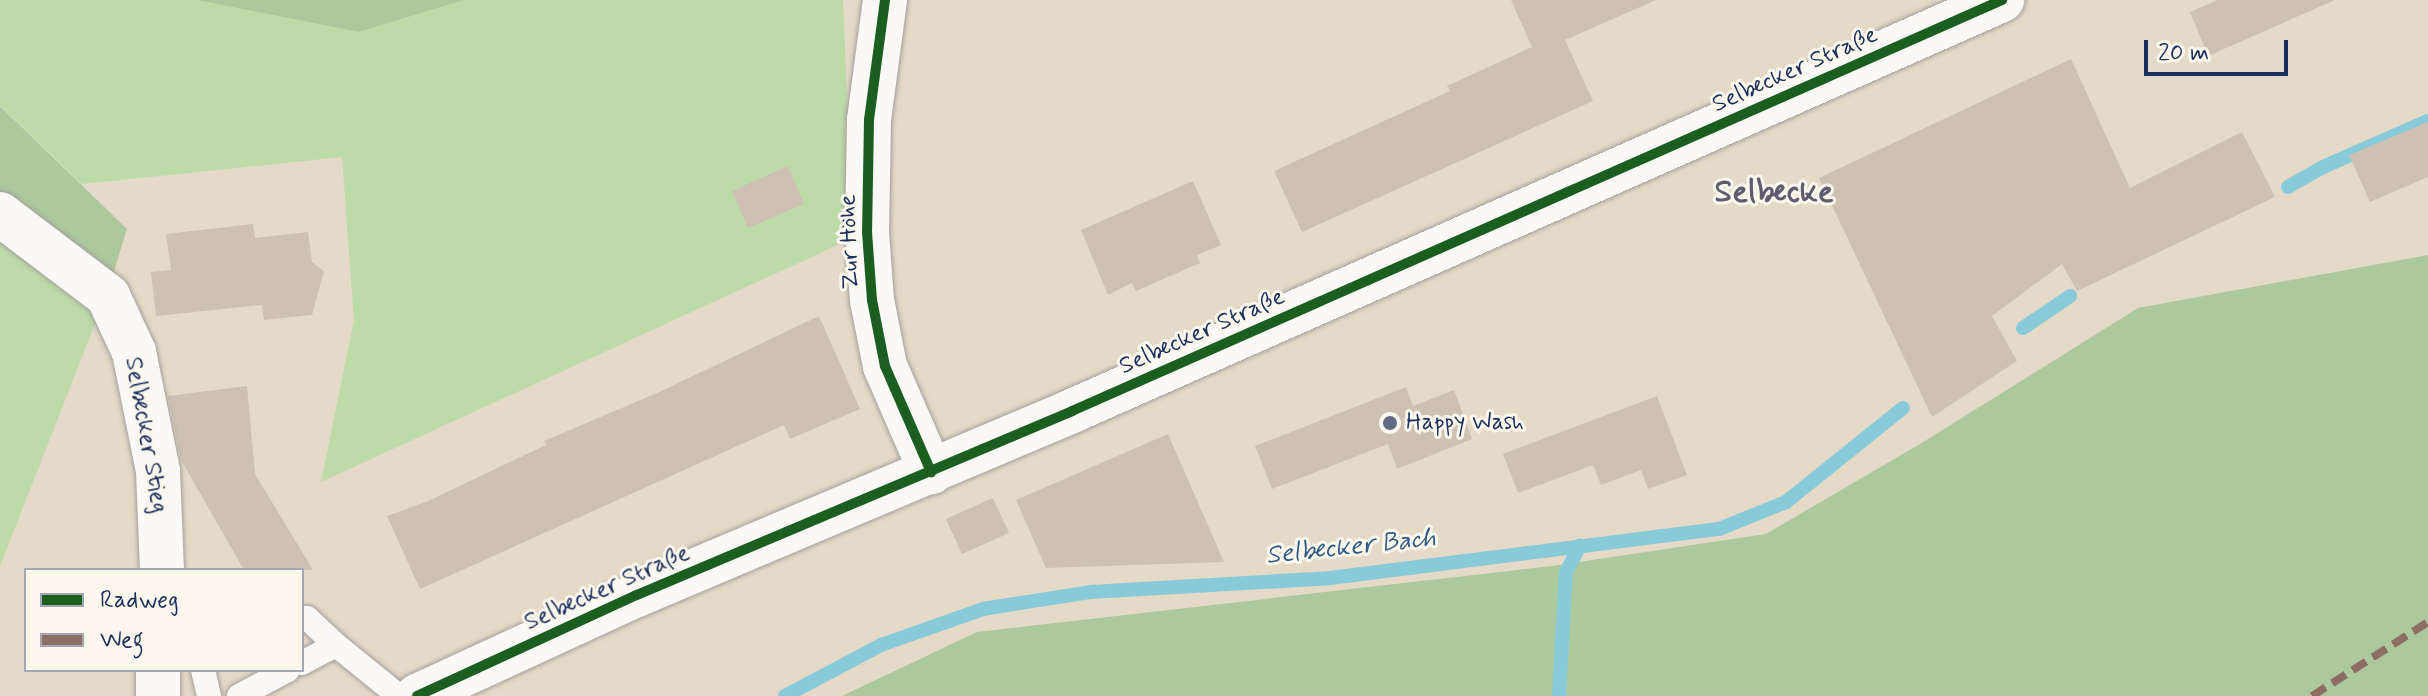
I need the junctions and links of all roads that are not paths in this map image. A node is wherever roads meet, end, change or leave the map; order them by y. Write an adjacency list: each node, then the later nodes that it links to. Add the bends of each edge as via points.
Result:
1 (885, 0): 4 (main road, Zur Höhe, via 869,120 872,300 885,366)
2 (2002, 0): 4 (main road, Selbecker Straße)
3 (0, 214): 5 (main road, Selbecker Stieg, via 108,296 134,352 158,471)
4 (931, 472): 16 (main road, Selbecker Straße, via 637,595)
5 (162, 568)
6 (304, 619): 7 (lane)
7 (336, 645): 8 (lane); 15 (lane)
8 (304, 662)
9 (158, 672): 12 (main road)
10 (203, 672): 13 (lane)
11 (284, 672): 14 (lane)
12 (158, 696)
13 (209, 696)
14 (239, 696)
15 (399, 696)
16 (417, 696)

